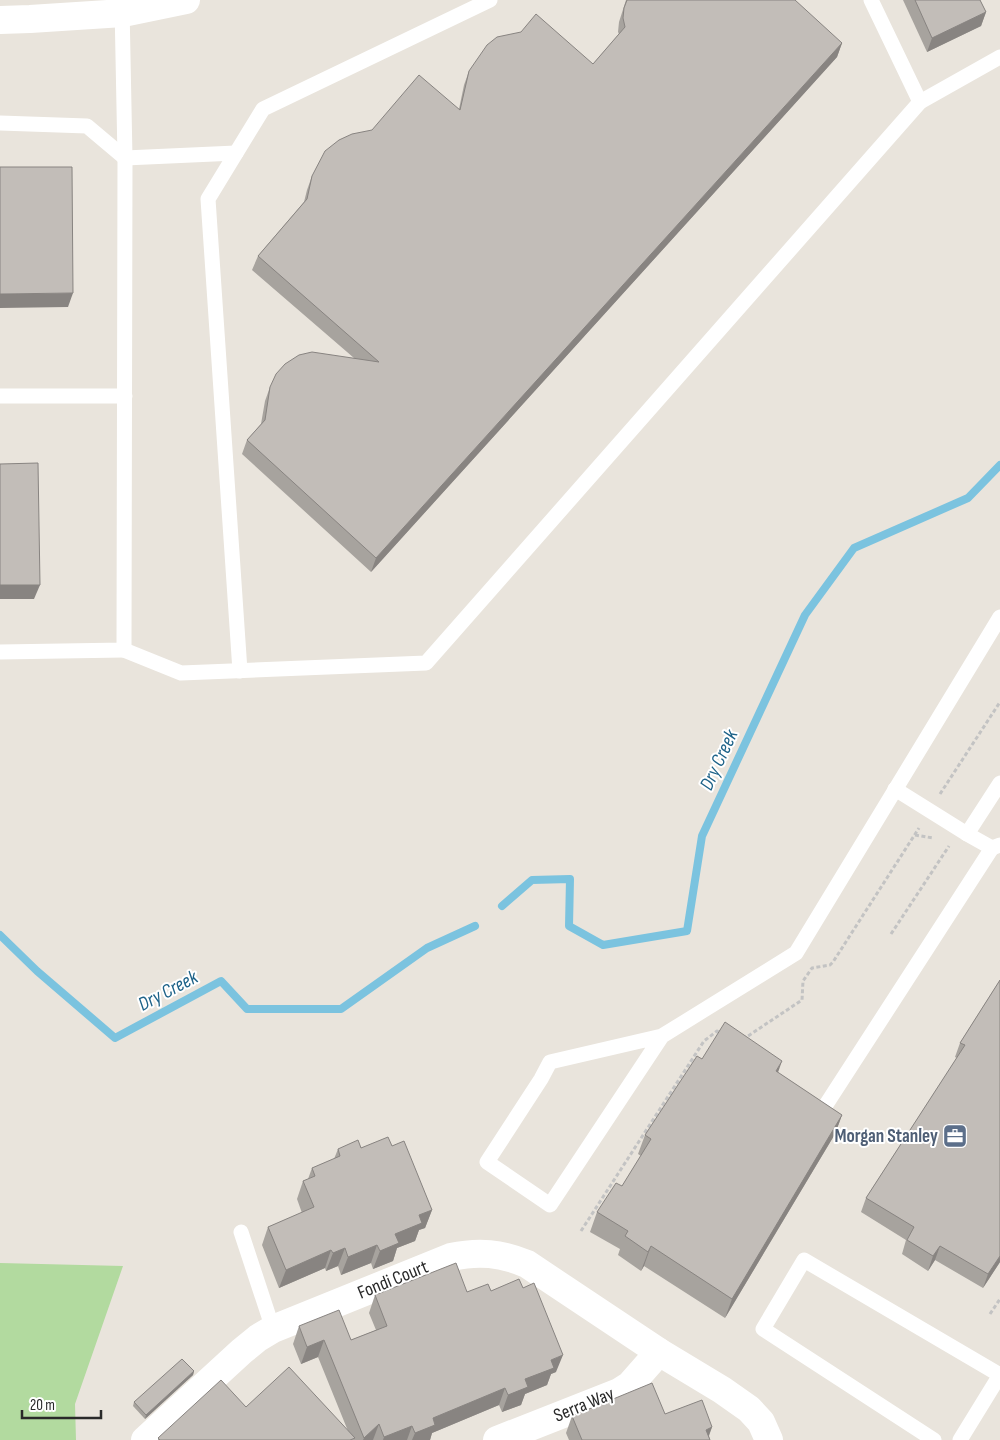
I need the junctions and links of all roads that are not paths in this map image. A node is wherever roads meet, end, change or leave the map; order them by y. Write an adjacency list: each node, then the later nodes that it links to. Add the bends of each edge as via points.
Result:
1 (186, 0): 4 (street)
2 (490, 0): 9 (lane, via 262,110)
3 (872, 0): 7 (lane)
4 (122, 6): 5 (street); 10 (lane)
5 (0, 20)
6 (1000, 57): 7 (lane)
7 (920, 102): 16 (lane, via 426,663)
8 (0, 123): 10 (lane, via 87,126)
9 (236, 153): 10 (lane); 16 (lane, via 208,199)
10 (125, 158): 12 (lane)
11 (0, 396): 12 (lane)
12 (125, 396): 14 (lane)
13 (1000, 617): 18 (lane)
14 (124, 650): 15 (lane); 16 (lane, via 181,673)
15 (0, 652)
16 (240, 670)
17 (1000, 783): 19 (lane)
18 (895, 789): 19 (lane); 21 (lane, via 796,953)
19 (967, 834): 20 (lane)
20 (996, 846): 22 (lane)
21 (662, 1036): 21 (lane, via 550,1205 487,1162 550,1062)
22 (820, 1114)
23 (241, 1232): 24 (lane)
24 (273, 1329): 25 (street, Fondi Court, via 451,1257 480,1253 496,1254 527,1264); 27 (street, Fondi Court, via 242,1351)
25 (659, 1352): 28 (street, Serra Way, via 630,1385 619,1392); 29 (street, Fondi Court, via 749,1409 761,1422)
26 (1000, 1375): 30 (lane, via 804,1260 763,1329); 31 (lane)
27 (145, 1440)
28 (497, 1440)
29 (769, 1440)
30 (934, 1440)
31 (960, 1440)

